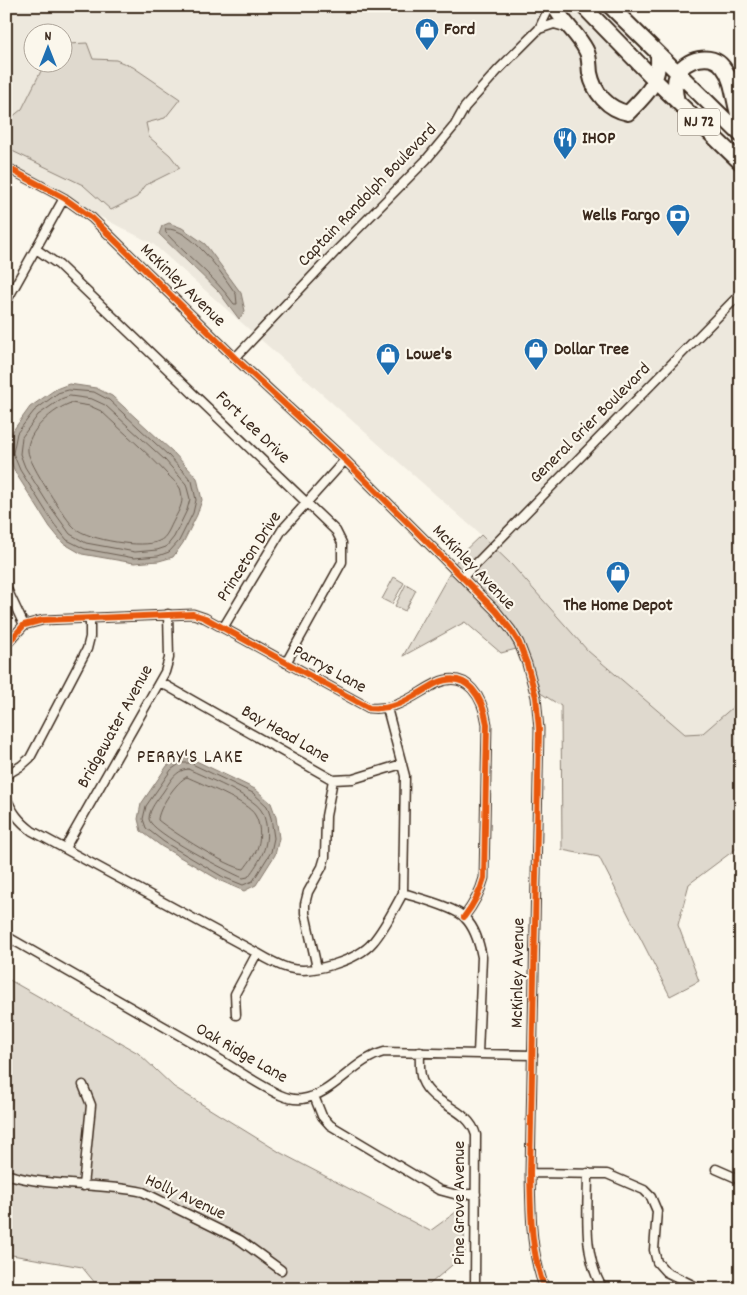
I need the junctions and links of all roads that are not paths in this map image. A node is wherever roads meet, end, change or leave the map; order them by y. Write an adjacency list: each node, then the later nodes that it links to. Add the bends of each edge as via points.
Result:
1 (550, 6): 5 (street, Captain Randolph Boulevard)
2 (554, 6): 6 (highway)
3 (583, 6): 9 (highway, NJ 72)
4 (610, 6): 7 (highway, NJ 72)
5 (539, 29): 6 (street, via 554,24); 19 (street, Captain Randolph Boulevard, via 465,106 455,125 426,160)
6 (570, 29): 9 (highway, via 587,51 592,82 608,106 628,113)
7 (658, 55): 8 (highway, NJ 72); 9 (highway)
8 (677, 74): 10 (highway); 11 (highway, via 698,59 715,60 723,66); 12 (highway, NJ 72)
9 (656, 81): 10 (highway, NJ 72)
10 (676, 102): 13 (highway, NJ 72)
11 (741, 122)
12 (741, 135)
13 (741, 163)
14 (6, 167): 15 (street, McKinley Avenue)
15 (64, 198): 16 (street); 19 (street, McKinley Avenue, via 92,218)
16 (36, 249): 18 (street); 21 (street, Fort Lee Drive, via 59,265)
17 (741, 292): 22 (street, General Grier Boulevard)
18 (6, 302)
19 (235, 358): 20 (street, McKinley Avenue)
20 (345, 460): 21 (street, Princeton Drive); 22 (street, McKinley Avenue)
21 (307, 502): 27 (street, Princeton Drive, via 273,543); 29 (street, Fort Lee Drive, via 336,531 342,543 343,556)
22 (463, 577): 45 (street, McKinley Avenue, via 496,611 519,643 536,697 539,729)
23 (6, 587): 26 (street)
24 (168, 614): 25 (street, Parrys Lane); 27 (street, Parrys Lane, via 193,614); 30 (street, Bridgewater Avenue, via 168,658)
25 (90, 618): 26 (street, Parrys Lane); 33 (street, via 87,649 30,758)
26 (24, 624): 28 (street)
27 (223, 628): 29 (street, Parrys Lane)
28 (6, 645)
29 (286, 663): 31 (street, Parrys Lane, via 369,708)
30 (160, 682): 34 (street, Bay Head Lane); 36 (street, Bridgewater Avenue)
31 (387, 708): 32 (street); 38 (street, via 437,683 455,680 472,689 485,709 484,878 474,904)
32 (402, 764): 34 (street, Bay Head Lane, via 353,778); 37 (street, via 405,776)
33 (6, 775)
34 (333, 780): 41 (street, via 326,816 325,857 305,904)
35 (6, 797): 36 (street, via 19,822)
36 (65, 848): 40 (street)
37 (403, 893): 38 (street); 41 (street, via 364,951 352,958)
38 (464, 917): 44 (street, via 474,930 482,957)
39 (6, 936): 47 (street, Oak Ridge Lane, via 280,1095 296,1099)
40 (257, 954): 41 (street, via 289,968); 42 (street, via 235,994)
41 (317, 968)
42 (236, 1015)
43 (420, 1052): 44 (street); 47 (street, via 388,1052 373,1056); 54 (street, Pine Grove Avenue, via 421,1075 428,1090 465,1117 475,1130)
44 (478, 1054): 45 (street)
45 (533, 1054): 49 (street, McKinley Avenue)
46 (83, 1085): 53 (street, via 91,1105)
47 (314, 1096): 54 (street, via 324,1119 347,1136 439,1190)
48 (716, 1169): 52 (street)
49 (530, 1173): 50 (street); 57 (street, McKinley Avenue, via 535,1256)
50 (588, 1173): 58 (street, via 588,1240); 59 (street, via 612,1175 644,1190 651,1197 656,1211 654,1250 657,1262 666,1272)
51 (6, 1174): 53 (street, Holly Avenue)
52 (741, 1180)
53 (83, 1186): 55 (street, Holly Avenue, via 134,1190 157,1198 240,1240)
54 (476, 1194): 56 (street, Pine Grove Avenue)
55 (281, 1270)
56 (475, 1289)
57 (545, 1289)
58 (603, 1289)
59 (701, 1289)

